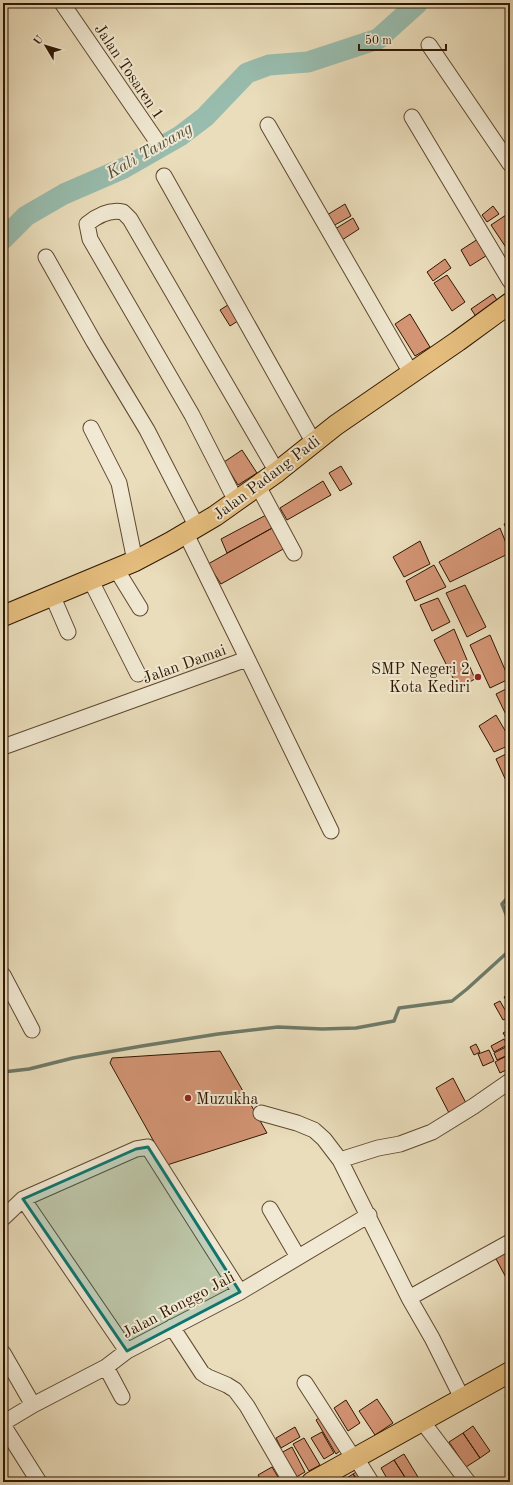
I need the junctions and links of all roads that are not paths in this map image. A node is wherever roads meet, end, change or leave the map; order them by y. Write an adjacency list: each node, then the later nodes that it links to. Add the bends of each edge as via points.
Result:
1 (62, 3): 5 (street, Jalan Tosaren 1)
2 (429, 45): 6 (street)
3 (412, 117): 9 (street)
4 (268, 125): 11 (street)
5 (156, 140)
6 (510, 164)
7 (164, 176): 13 (street)
8 (46, 257): 17 (street, Jalan Damai, via 147,430)
9 (510, 281)
10 (510, 303): 11 (main road, Jalan Padang Padi)
11 (411, 373): 13 (main road, Jalan Padang Padi)
12 (91, 428): 19 (street, via 119,483)
13 (314, 442): 14 (main road, Jalan Padang Padi)
14 (277, 472): 15 (main road, Jalan Padang Padi); 16 (street, via 130,219 124,212 112,210 94,219 87,224 90,239 192,415)
15 (258, 486): 16 (main road, Jalan Padang Padi); 18 (street)
16 (236, 501): 17 (main road, Jalan Padang Padi)
17 (191, 530): 19 (main road, Jalan Padang Padi); 26 (street, Jalan Damai)
18 (294, 553)
19 (135, 561): 20 (main road, Jalan Padang Padi)
20 (116, 569): 21 (main road, Jalan Padang Padi); 23 (street)
21 (90, 579): 22 (main road, Jalan Padang Padi); 27 (street)
22 (52, 595): 24 (main road, Jalan Padang Padi); 25 (street)
23 (140, 608)
24 (3, 616)
25 (68, 632)
26 (246, 656): 28 (street, Jalan Damai, via 239,662); 29 (street)
27 (138, 674)
28 (3, 747)
29 (331, 831)
30 (3, 976): 31 (street)
31 (32, 1030)
32 (510, 1081): 34 (street, via 432,1132 400,1144)
33 (261, 1113): 34 (street, via 314,1130)
34 (340, 1160): 37 (street)
35 (23, 1199): 38 (street); 41 (street, via 136,1149 148,1147); 44 (street)
36 (270, 1209): 40 (street)
37 (369, 1215): 40 (street, Jalan Ronggo Jali); 42 (street)
38 (3, 1218)
39 (510, 1242): 42 (street)
40 (298, 1257): 41 (street, Jalan Ronggo Jali)
41 (240, 1292): 43 (street, Jalan Ronggo Jali)
42 (409, 1298): 50 (street)
43 (172, 1327): 44 (street, Jalan Ronggo Jali); 56 (street, via 202,1373 235,1390)
44 (127, 1351): 46 (street, Jalan Ronggo Jali)
45 (3, 1353): 51 (street)
46 (106, 1367): 49 (street); 51 (street, Jalan Ronggo Jali)
47 (510, 1372): 50 (main road)
48 (305, 1383): 54 (street)
49 (122, 1397)
50 (462, 1398): 52 (main road)
51 (33, 1405): 53 (street, Jalan Ronggo Jali)
52 (422, 1421): 54 (main road); 59 (street)
53 (3, 1424): 55 (street)
54 (355, 1458): 57 (main road); 58 (street)
55 (40, 1482)
56 (291, 1482)
57 (312, 1482)
58 (371, 1482)
59 (468, 1482)

